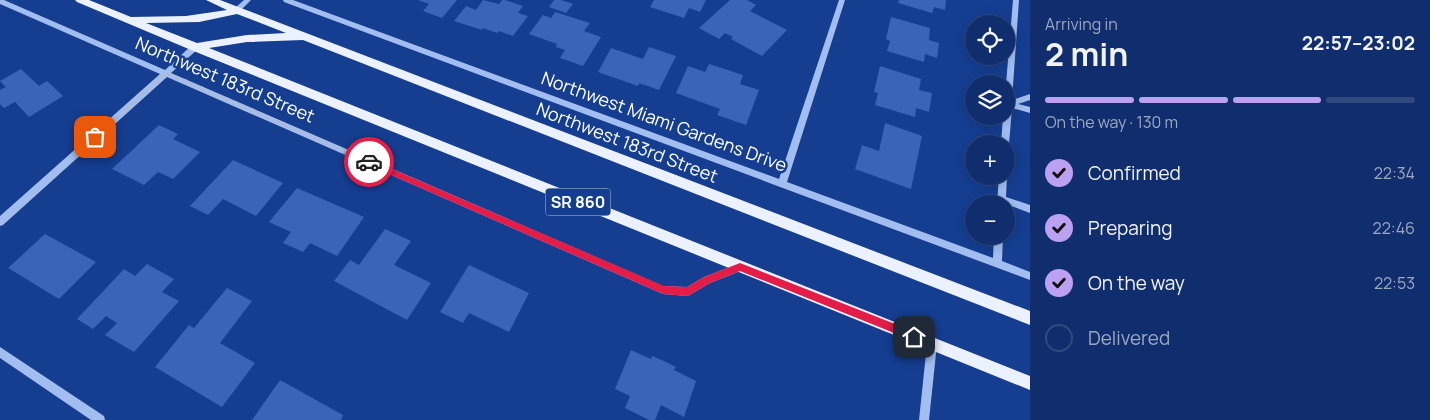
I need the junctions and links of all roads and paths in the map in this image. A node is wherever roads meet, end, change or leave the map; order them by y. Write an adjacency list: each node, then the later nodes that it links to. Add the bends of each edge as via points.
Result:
1 (80, 0): 9 (main road, Northwest 183rd Street / SR 860)
2 (211, 0): 8 (main road, Northwest 183rd Street)
3 (248, 0): 8 (street)
4 (286, 0): 18 (street, Northwest Miami Gardens Drive)
5 (842, 0): 18 (street)
6 (1016, 0): 13 (street)
7 (0, 2): 12 (street, Northwest 183rd Street)
8 (237, 10): 9 (main road, via 219,17 191,21); 10 (main road, Northwest 183rd Street)
9 (126, 19): 11 (main road, Northwest 183rd Street / SR 860)
10 (311, 38): 11 (main road, via 252,38); 26 (main road, Northwest 183rd Street)
11 (195, 47): 12 (street); 24 (main road, Northwest 183rd Street / SR 860)
12 (165, 73): 21 (street); 24 (street, Northwest 183rd Street, via 663,290 688,292 707,280)
13 (1010, 75)
14 (1030, 97): 15 (street)
15 (1015, 102)
16 (1015, 106): 17 (street)
17 (1030, 110)
18 (782, 184): 23 (street, Northwest Miami Gardens Drive)
19 (1015, 204): 20 (lane)
20 (1030, 208)
21 (0, 222)
22 (998, 245): 23 (street)
23 (996, 264): 25 (street, Northwest Miami Gardens Drive)
24 (740, 267): 27 (main road, Northwest 183rd Street / SR 860)
25 (1030, 276)
26 (1030, 318)
27 (932, 344): 29 (main road, Northwest 183rd Street / SR 860); 31 (street)
28 (0, 352): 30 (street)
29 (1030, 384)
30 (100, 420)
31 (924, 420)

